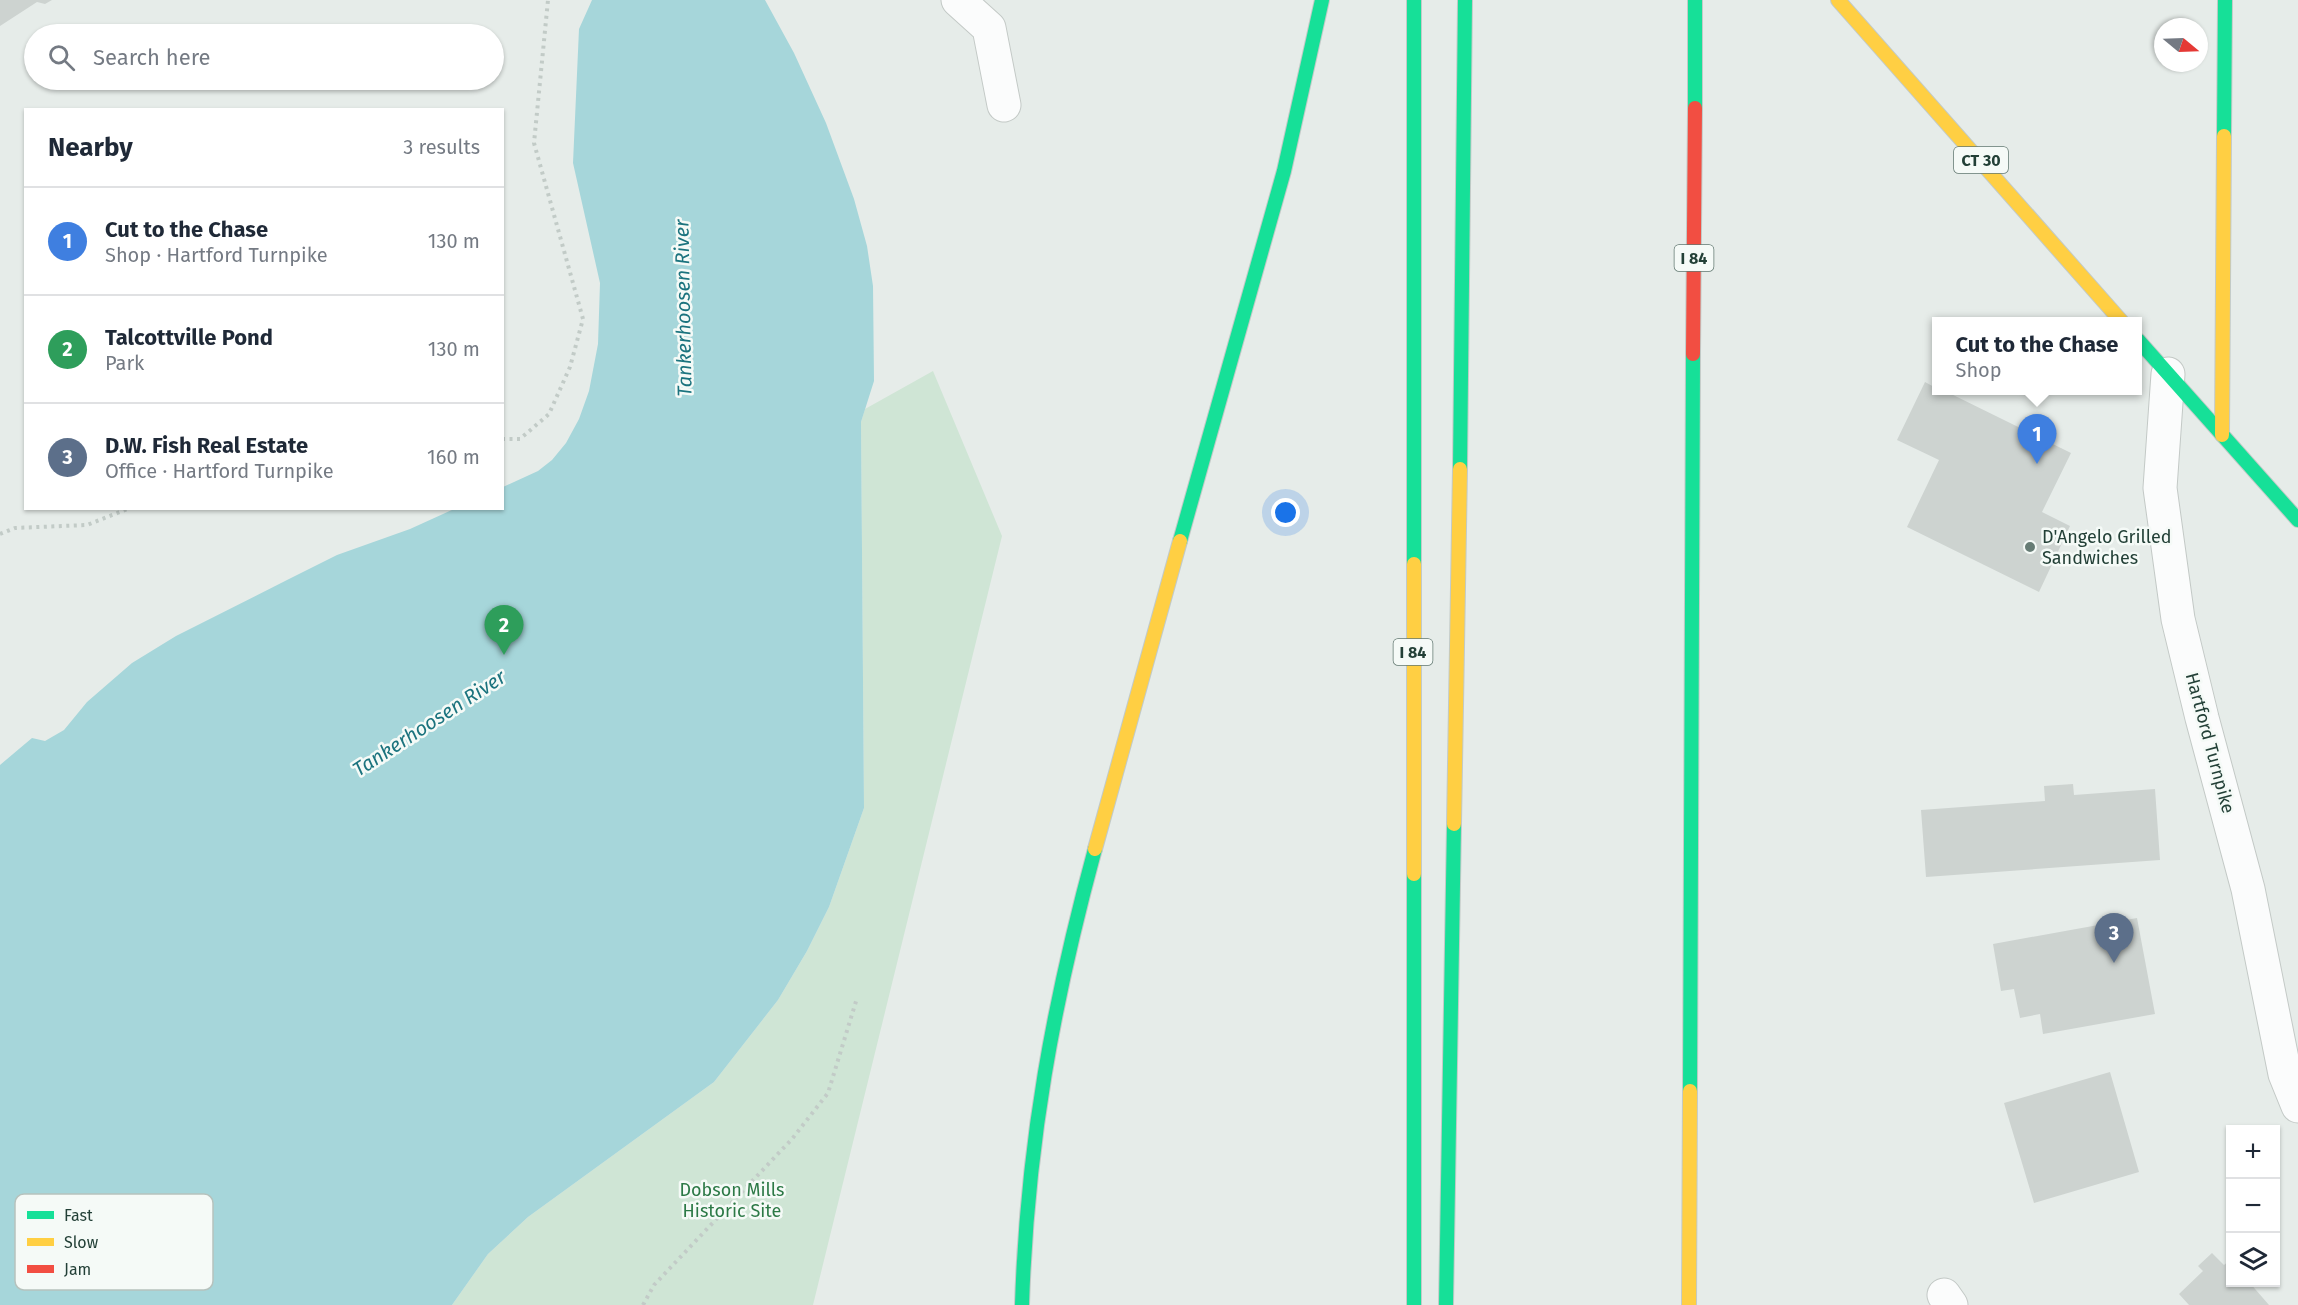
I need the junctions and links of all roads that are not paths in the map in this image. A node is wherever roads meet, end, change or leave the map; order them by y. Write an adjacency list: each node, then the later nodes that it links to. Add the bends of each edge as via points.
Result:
1 (958, 0): 8 (street, via 989,28)
2 (1322, 0): 15 (main road, via 1266,237 1061,975 1038,1096 1027,1183)
3 (1414, 0): 16 (main road, I 84)
4 (1465, 0): 17 (main road)
5 (1695, 0): 18 (main road, I 84)
6 (1838, 0): 9 (main road, CT 30)
7 (2225, 0): 12 (main road)
8 (1004, 105)
9 (2118, 317)
10 (2142, 344): 11 (main road)
11 (2168, 374): 12 (main road); 14 (street, Hartford Turnpike, via 2160,488 2178,619 2248,889 2285,1074)
12 (2222, 435): 13 (main road)
13 (2298, 520)
14 (2298, 1106)
15 (1022, 1305)
16 (1414, 1305)
17 (1446, 1305)
18 (1689, 1305)

